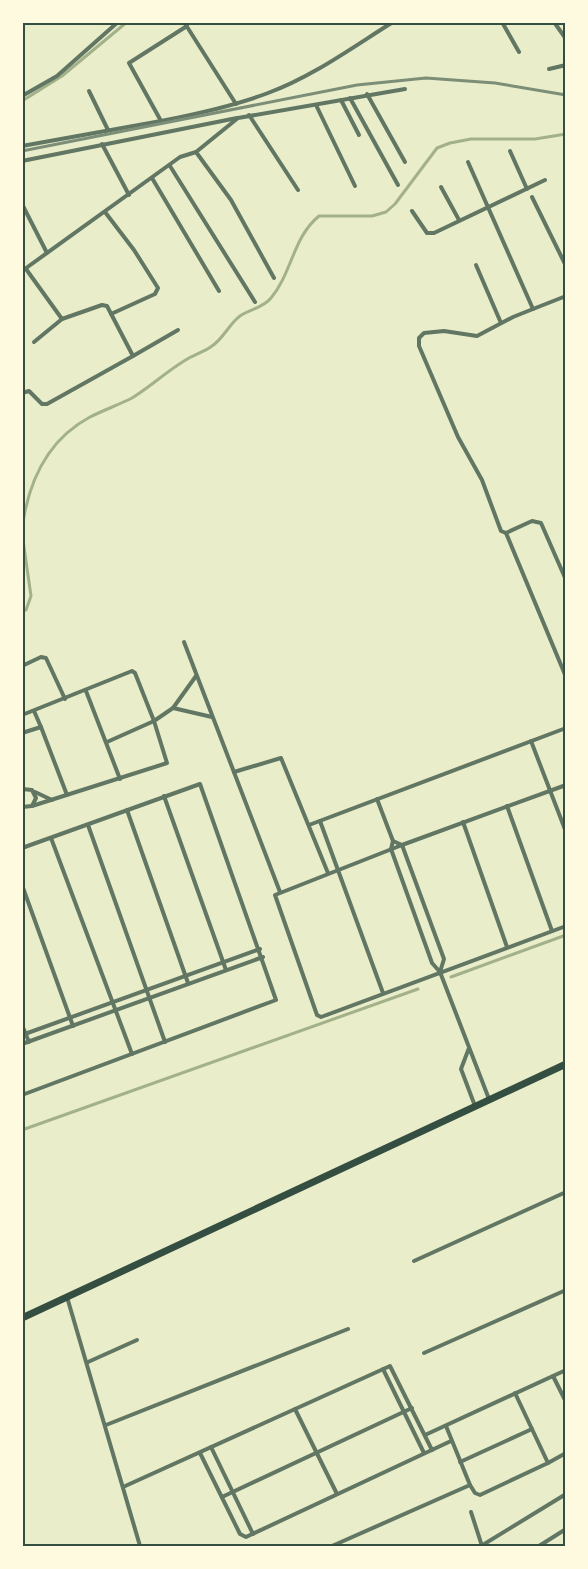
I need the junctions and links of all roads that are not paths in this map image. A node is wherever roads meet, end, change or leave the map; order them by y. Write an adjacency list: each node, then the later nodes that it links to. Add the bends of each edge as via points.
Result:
1 (118, 22): 13 (street, via 57,76)
2 (393, 22): 16 (street, via 276,90)
3 (502, 22): 7 (street)
4 (554, 22): 6 (street)
5 (186, 24): 16 (street); 20 (street, via 129,63)
6 (566, 39)
7 (519, 52)
8 (566, 65): 9 (street)
9 (549, 69)
10 (405, 89): 12 (street)
11 (89, 91): 21 (street)
12 (367, 94): 14 (street); 28 (street)
13 (22, 96)
14 (350, 98): 15 (street); 33 (street)
15 (341, 100): 17 (street); 22 (street)
16 (236, 104): 20 (street)
17 (316, 105): 18 (street); 34 (street)
18 (249, 116): 19 (street); 37 (street)
19 (238, 118): 23 (street); 26 (street)
20 (161, 121): 21 (street)
21 (108, 130): 24 (street)
22 (359, 135)
23 (102, 144): 27 (street); 38 (street)
24 (22, 146)
25 (510, 151): 36 (street)
26 (196, 152): 30 (street, via 180,157); 49 (street, via 231,200)
27 (22, 161)
28 (405, 162)
29 (468, 162): 41 (street)
30 (170, 166): 31 (street); 52 (street)
31 (152, 178): 38 (street); 50 (street)
32 (545, 180): 36 (street)
33 (398, 185)
34 (355, 186)
35 (441, 187): 44 (street)
36 (528, 189): 41 (street)
37 (298, 190)
38 (129, 195): 43 (street)
39 (532, 197): 47 (street)
40 (22, 204): 45 (street)
41 (488, 207): 44 (street); 53 (street)
42 (412, 211): 44 (street, via 427,233)
43 (105, 212): 45 (street); 54 (street, via 158,288 155,294)
44 (459, 220)
45 (47, 253): 48 (street)
46 (476, 265): 56 (street)
47 (566, 266)
48 (24, 270): 55 (street)
49 (274, 278)
50 (219, 291)
51 (566, 296): 53 (street)
52 (255, 302)
53 (534, 309): 56 (street)
54 (111, 314): 55 (street, via 102,305); 59 (street)
55 (62, 319): 58 (street)
56 (501, 323): 61 (street, via 477,336 444,331 424,333 419,346 458,437 482,480 501,531)
57 (178, 330): 59 (street)
58 (34, 342)
59 (133, 356): 60 (street, via 47,404 29,391)
60 (22, 393)
61 (506, 533): 62 (street, via 532,521 541,523); 66 (street)
62 (566, 580)
63 (184, 642): 65 (street)
64 (22, 666): 68 (street, via 46,658)
65 (196, 676): 69 (street); 72 (street)
66 (566, 677)
67 (86, 691): 68 (street); 73 (street, via 132,671); 78 (street)
68 (65, 699): 70 (street)
69 (172, 708): 72 (street); 73 (street)
70 (34, 711): 71 (street); 74 (street)
71 (22, 715)
72 (212, 717): 79 (street)
73 (154, 721): 78 (street); 80 (street, via 167,763)
74 (41, 727): 76 (street); 85 (street)
75 (566, 728): 77 (street)
76 (22, 733)
77 (531, 741): 83 (street); 87 (street)
78 (107, 742): 80 (street)
79 (234, 772): 96 (street, via 281,758); 106 (street)
80 (120, 779): 85 (street)
81 (566, 785): 83 (street)
82 (22, 789): 84 (street)
83 (550, 790): 90 (street); 97 (street)
84 (34, 792): 88 (street); 89 (street, via 36,801)
85 (67, 795): 88 (street)
86 (164, 796): 92 (street); 112 (street, via 195,784 203,787); 114 (street)
87 (377, 798): 93 (street); 99 (street)
88 (52, 800): 89 (street)
89 (32, 806): 91 (street)
90 (507, 806): 94 (street); 110 (street)
91 (22, 807)
92 (127, 810): 95 (street); 117 (street)
93 (320, 821): 96 (street); 103 (street)
94 (463, 822): 100 (street); 111 (street)
95 (88, 825): 98 (street); 119 (street)
96 (309, 825): 104 (street)
97 (566, 832)
98 (51, 838): 101 (street); 122 (street)
99 (393, 841): 100 (street); 102 (street)
100 (402, 845): 102 (street); 107 (street)
101 (22, 848)
102 (391, 849): 103 (street); 108 (street)
103 (339, 869): 104 (street); 120 (street)
104 (328, 873): 106 (street)
105 (22, 885): 124 (street)
106 (280, 892): 120 (street, via 275,899 317,1015 324,1016)
107 (426, 912): 108 (street); 116 (street, via 444,959)
108 (415, 915): 116 (street, via 432,963)
109 (566, 926): 110 (street)
110 (552, 931): 111 (street)
111 (507, 947): 116 (street)
112 (260, 949): 113 (street); 114 (street)
113 (263, 957): 115 (street); 129 (street, via 276,996 274,1002)
114 (223, 962): 115 (street); 117 (street)
115 (226, 970): 118 (street)
116 (440, 972): 120 (street); 131 (street)
117 (185, 975): 118 (street); 119 (street)
118 (188, 983): 121 (street)
119 (147, 989): 121 (street); 122 (street)
120 (383, 993)
121 (149, 997): 123 (street); 129 (street)
122 (111, 1003): 123 (street); 124 (street)
123 (113, 1010): 126 (street); 132 (street)
124 (70, 1017): 126 (street); 127 (street)
125 (22, 1025): 127 (street)
126 (73, 1026): 128 (street)
127 (24, 1034): 128 (street)
128 (29, 1042): 130 (street)
129 (165, 1042): 132 (street)
130 (22, 1044)
131 (469, 1047): 135 (street); 136 (street, via 461,1068)
132 (132, 1054): 134 (street)
133 (566, 1064): 135 (highway)
134 (22, 1095)
135 (489, 1100): 136 (highway)
136 (475, 1106): 140 (highway)
137 (566, 1192): 138 (street)
138 (414, 1261)
139 (566, 1290): 144 (street)
140 (67, 1295): 141 (highway); 145 (street)
141 (22, 1318)
142 (348, 1329): 154 (street)
143 (137, 1340): 145 (street)
144 (424, 1353)
145 (88, 1362): 154 (street)
146 (382, 1369): 151 (street, via 392,1367); 152 (street); 153 (street)
147 (566, 1370): 148 (street)
148 (553, 1376): 149 (street); 150 (street)
149 (515, 1393): 155 (street); 156 (street)
150 (566, 1402)
151 (412, 1408): 153 (street); 157 (street)
152 (296, 1409): 159 (street); 162 (street)
153 (404, 1413): 162 (street); 163 (street)
154 (106, 1425): 168 (street)
155 (446, 1426): 157 (street); 158 (street)
156 (532, 1429): 165 (street); 166 (street)
157 (425, 1435): 160 (street)
158 (451, 1441): 160 (street); 165 (street)
159 (211, 1447): 161 (street); 169 (street)
160 (432, 1449): 163 (street)
161 (200, 1453): 168 (street); 172 (street)
162 (317, 1453): 169 (street); 170 (street)
163 (424, 1453): 170 (street)
164 (566, 1453): 166 (street)
165 (460, 1462): 167 (street)
166 (548, 1463): 167 (street, via 480,1495)
167 (470, 1485): 177 (street)
168 (123, 1487): 176 (street)
169 (232, 1492): 172 (street); 175 (street)
170 (336, 1494): 175 (street)
171 (566, 1494): 178 (street)
172 (222, 1497): 175 (street, via 240,1534)
173 (471, 1512): 178 (street)
174 (566, 1529): 179 (street)
175 (253, 1534)
176 (140, 1546)
177 (332, 1546)
178 (481, 1546)
179 (539, 1546)

